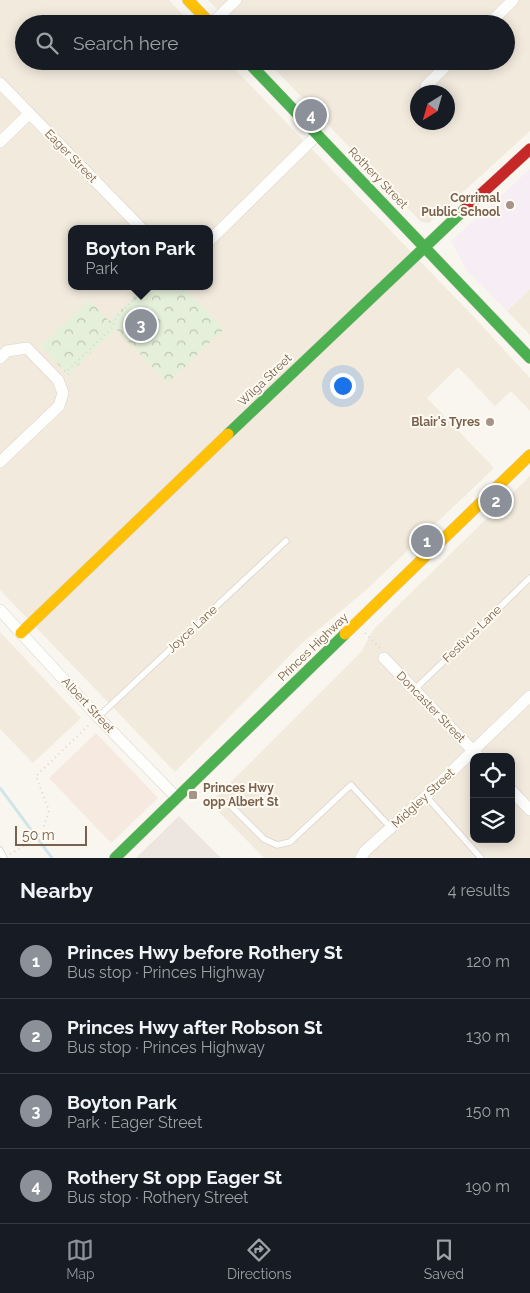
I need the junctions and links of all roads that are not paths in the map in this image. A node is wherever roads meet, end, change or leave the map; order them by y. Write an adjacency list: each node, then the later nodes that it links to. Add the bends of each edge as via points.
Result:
1 (188, 0): 4 (main road)
2 (236, 0): 5 (street)
3 (514, 0): 6 (street)
4 (202, 15)
5 (220, 15)
6 (498, 15)
7 (256, 70): 12 (main road, Rothery Street)
8 (442, 70): 10 (street)
9 (0, 82): 11 (street, Eager Street)
10 (427, 85)
11 (29, 114): 13 (street); 15 (street, Eager Street)
12 (317, 135): 16 (street); 17 (main road, Rothery Street)
13 (0, 142)
14 (530, 149): 17 (main road, Wilga Street)
15 (138, 225)
16 (213, 237)
17 (425, 247): 19 (main road, Rothery Street); 25 (main road, Wilga Street)
18 (0, 358): 21 (street, via 8,351 27,348 57,379 63,393 59,406)
19 (530, 358)
20 (530, 455): 35 (main road, Princes Highway)
21 (0, 462)
22 (286, 541): 29 (lane, Joyce Lane)
23 (530, 578): 27 (lane, Festivus Lane)
24 (0, 610): 25 (street, Albert Street)
25 (21, 633): 29 (street, Albert Street)
26 (384, 656): 27 (street, Doncaster Street)
27 (414, 690): 30 (street, Doncaster Street)
28 (530, 696): 31 (street, Midgley Street)
29 (98, 717): 35 (street, Albert Street)
30 (475, 753)
31 (477, 753)
32 (470, 759): 34 (street, Midgley Street)
33 (515, 794): 37 (street)
34 (426, 796): 38 (street, Midgley Street); 43 (lane)
35 (177, 798): 41 (main road, Princes Highway)
36 (228, 803): 38 (lane, via 264,839 276,845 290,842 351,785)
37 (530, 810)
38 (391, 828): 42 (street, Midgley Street)
39 (0, 850): 40 (lane)
40 (4, 858)
41 (115, 858)
42 (361, 858)
43 (481, 858)

